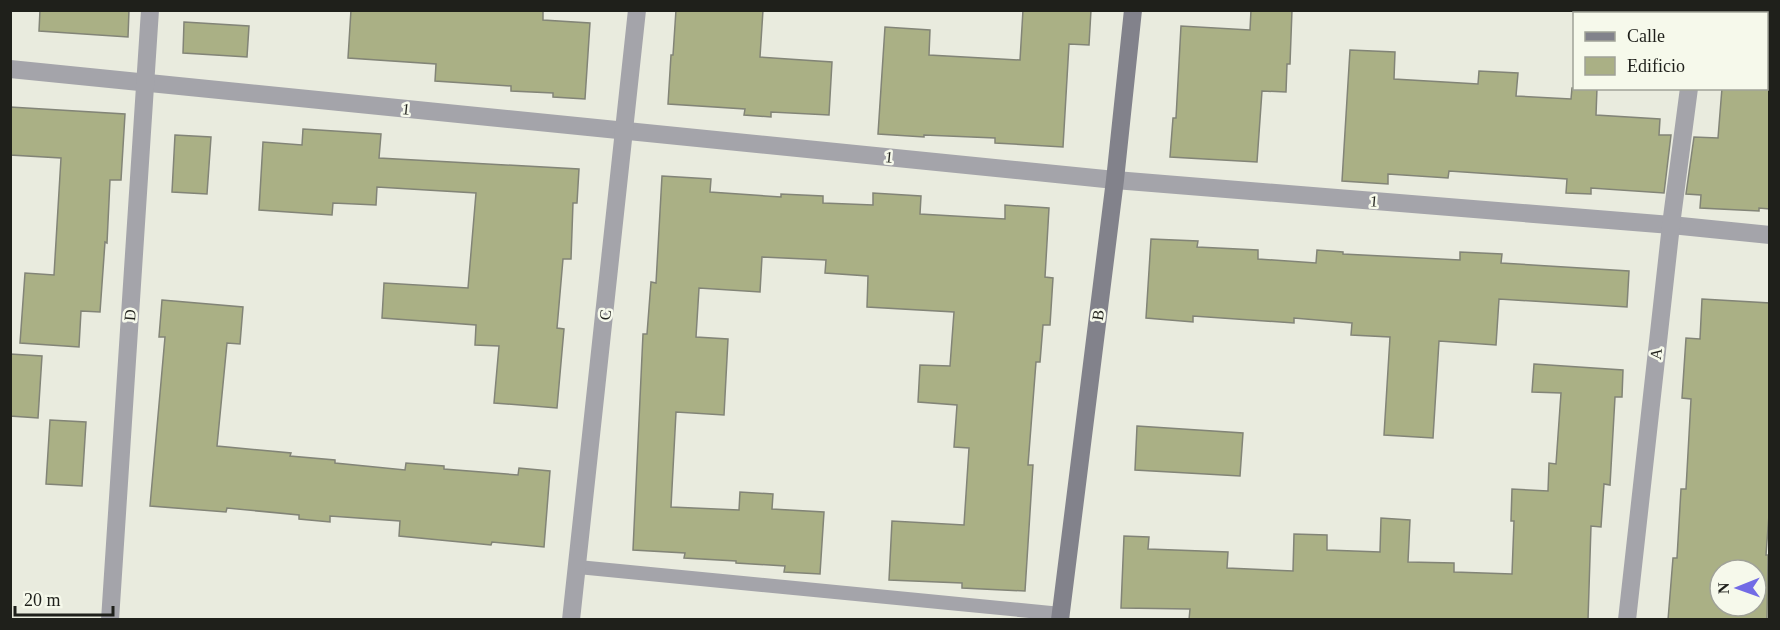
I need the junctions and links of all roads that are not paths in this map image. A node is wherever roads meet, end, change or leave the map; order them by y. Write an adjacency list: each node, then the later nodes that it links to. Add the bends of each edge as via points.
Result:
1 (150, 10): 5 (street, D)
2 (637, 10): 7 (street, C)
3 (1133, 10): 8 (street, B)
4 (10, 69): 5 (street, 1)
5 (145, 81): 7 (street, 1); 13 (street, D)
6 (1689, 90): 9 (street, A)
7 (624, 131): 8 (street, 1); 11 (street, C)
8 (1115, 180): 9 (street, 1); 12 (street, B)
9 (1671, 225): 10 (street, 1); 15 (street, A)
10 (1770, 235)
11 (578, 567): 12 (lane); 14 (street, C)
12 (1061, 617)
13 (110, 620)
14 (571, 620)
15 (1627, 620)

